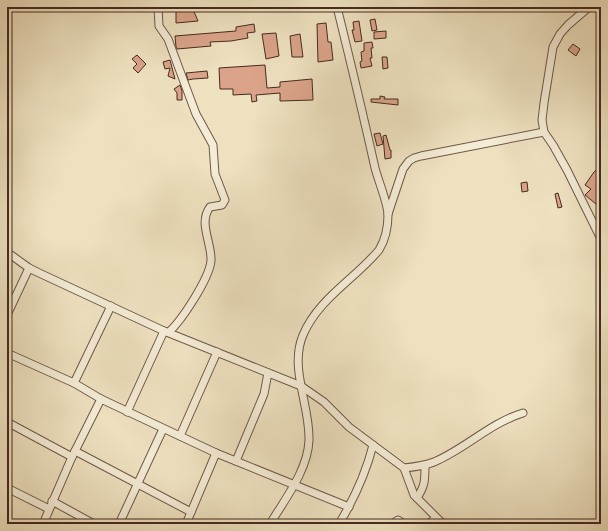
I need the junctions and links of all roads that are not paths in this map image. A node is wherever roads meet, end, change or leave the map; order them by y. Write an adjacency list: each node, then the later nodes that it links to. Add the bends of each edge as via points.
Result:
1 (158, 7): 11 (street, via 159,26 168,39 196,114 213,145 215,174 225,200 223,204 210,207 206,213 210,264 201,287 178,323)
2 (337, 7): 5 (street)
3 (590, 7): 4 (street, via 560,34 553,47 542,120)
4 (544, 132): 5 (street, via 414,158 406,164 400,176); 6 (street, via 554,145)
5 (388, 214): 16 (street, via 386,234 379,250 316,312 307,326 299,353)
6 (601, 239)
7 (7, 256): 8 (street, via 11,255)
8 (29, 268): 9 (street); 10 (street)
9 (110, 306): 11 (street); 15 (street)
10 (7, 315)
11 (166, 332): 12 (street); 18 (street)
12 (217, 352): 14 (street); 22 (street)
13 (7, 353): 15 (street)
14 (268, 373): 16 (street); 26 (street, via 264,394)
15 (74, 383): 17 (street)
16 (301, 386): 23 (street, via 324,402 349,427); 30 (street, via 309,444 304,464)
17 (101, 399): 18 (street); 25 (street)
18 (127, 412): 21 (street)
19 (523, 413): 27 (street, via 504,420 451,454)
20 (7, 422): 25 (street)
21 (163, 429): 22 (street); 29 (street)
22 (180, 436): 24 (street)
23 (373, 445): 28 (street); 34 (street)
24 (216, 453): 26 (street); 36 (street)
25 (74, 454): 29 (street); 33 (street)
26 (236, 461): 30 (street)
27 (425, 465): 28 (street); 32 (street, via 425,482)
28 (404, 468): 32 (street)
29 (138, 484): 36 (street); 40 (street)
30 (293, 486): 34 (street); 42 (street)
31 (7, 488): 35 (street)
32 (417, 498): 37 (street)
33 (52, 501): 35 (street); 39 (street)
34 (349, 507): 43 (street)
35 (49, 509): 38 (street)
36 (191, 512): 41 (street)
37 (436, 518): 46 (street); 47 (street)
38 (43, 524)
39 (94, 524)
40 (119, 524)
41 (186, 524)
42 (270, 524)
43 (339, 524)
44 (392, 524): 45 (street, via 398,520)
45 (404, 524)
46 (428, 524)
47 (443, 524)

